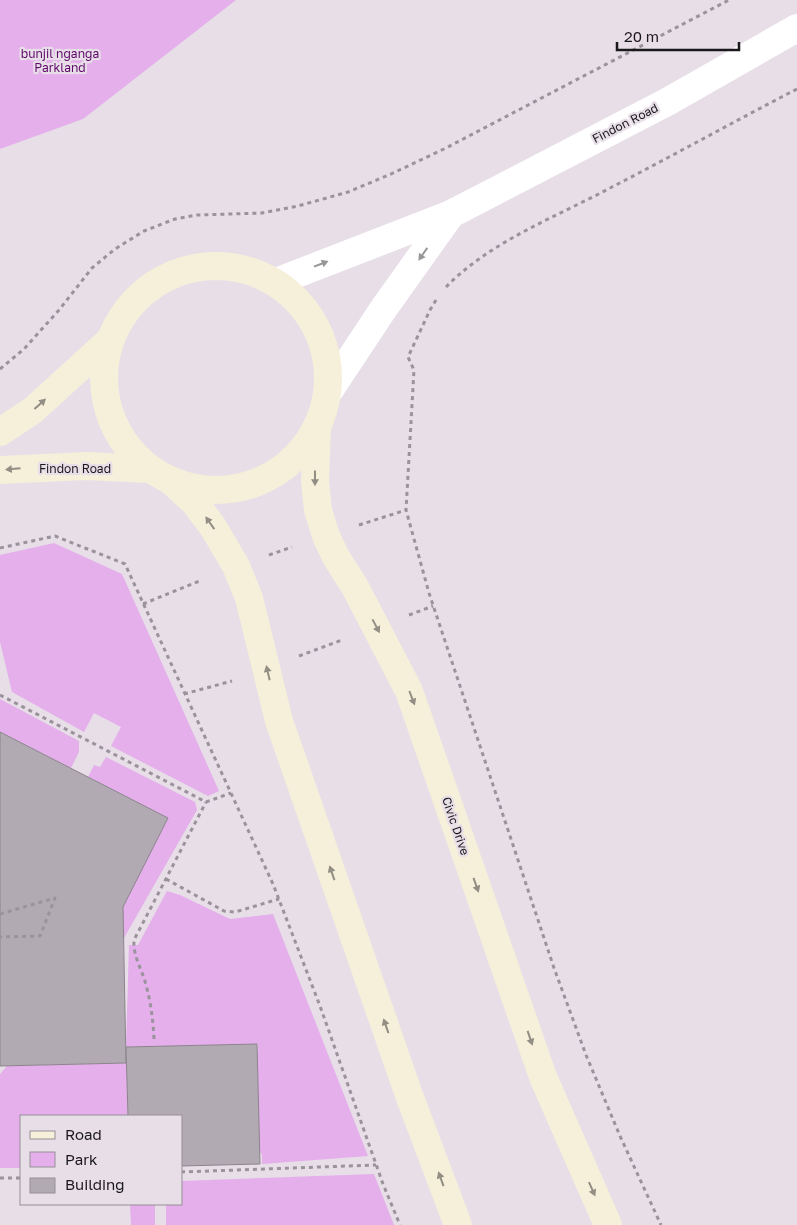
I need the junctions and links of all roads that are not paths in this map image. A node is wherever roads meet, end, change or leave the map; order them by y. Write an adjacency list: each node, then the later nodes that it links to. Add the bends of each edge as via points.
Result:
1 (797, 28): 2 (street, Findon Road, via 667,102)
2 (451, 214): 3 (street, Findon Road, one-way to 2); 5 (street, Findon Road, one-way to 5)
3 (276, 282): 4 (main road, via 242,268 206,265 170,274 144,290 123,313); 5 (main road, via 300,302 318,328 328,359)
4 (109, 341): 7 (main road, one-way to 4, via 32,411); 9 (main road, via 103,376 108,412 124,444)
5 (329, 391): 6 (main road)
6 (317, 430): 9 (main road, Findon Road, via 297,456 270,477 238,488 204,490); 11 (main road, Civic Drive, one-way to 11, via 315,481 318,510 326,536 409,691 543,1077)
7 (0, 432)
8 (0, 470): 9 (main road, Findon Road, one-way to 8, via 87,466)
9 (160, 475): 10 (main road, one-way to 9, via 409,1095 279,721 249,598 236,566 213,527 195,503)
10 (458, 1225)
11 (608, 1225)

